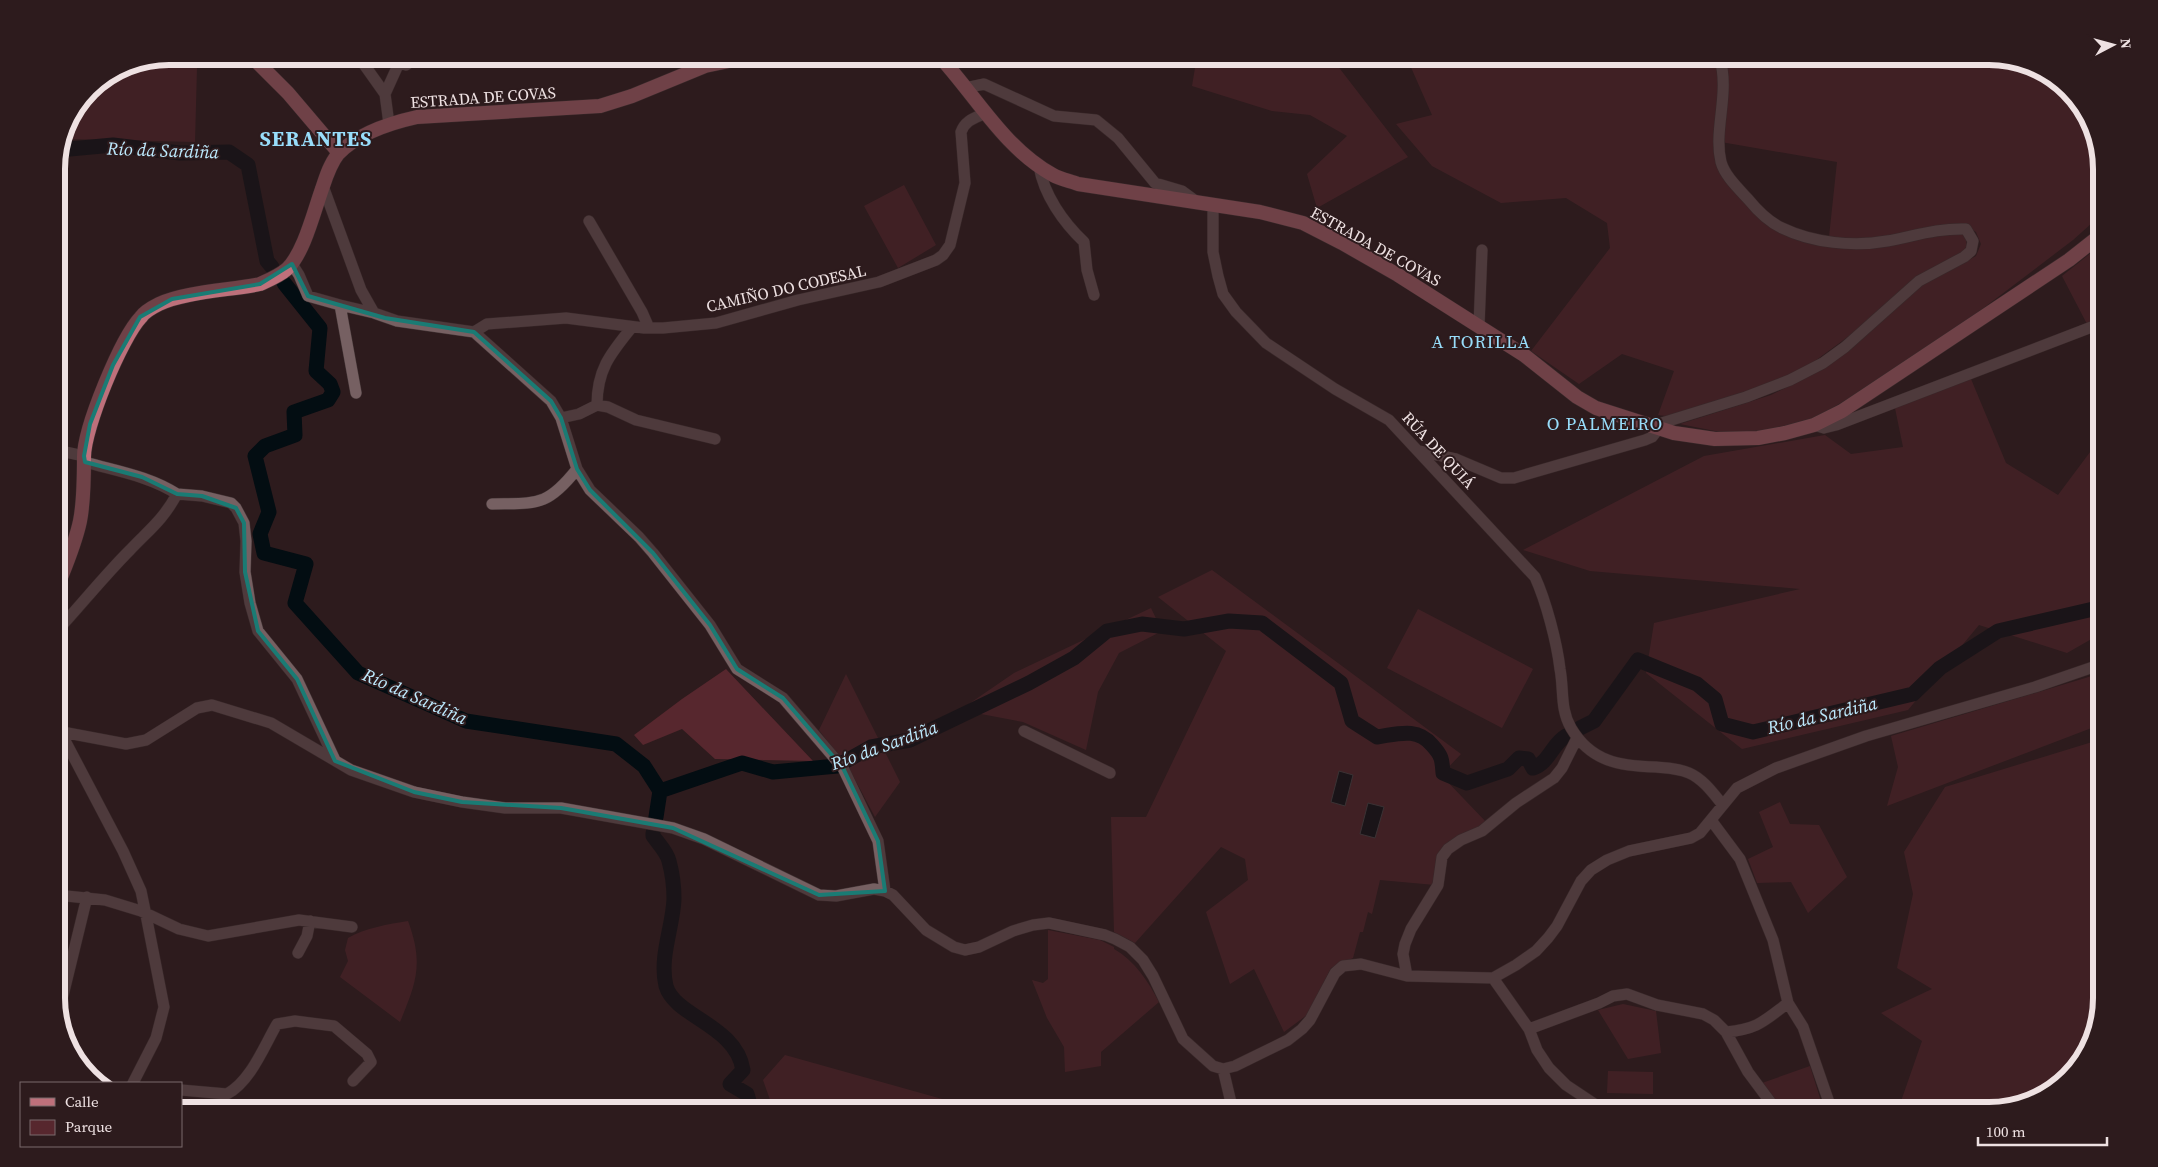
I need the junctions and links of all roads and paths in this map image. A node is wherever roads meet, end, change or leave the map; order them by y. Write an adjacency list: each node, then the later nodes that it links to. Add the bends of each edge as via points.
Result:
1 (260, 65): 11 (main road)
2 (364, 65): 8 (street)
3 (398, 65): 8 (street)
4 (710, 65): 10 (main road, ESTRADA DE COVAS, via 600,106 433,115)
5 (946, 65): 7 (main road, ESTRADA DE COVAS)
6 (1721, 65): 32 (street, via 1724,100 1718,148 1722,165 1732,181 1767,218 1782,228 1823,241 1868,244 1946,228 1966,229 1974,241 1971,251 1964,257 1918,281 1823,363 1746,397)
7 (965, 88): 9 (main road, ESTRADA DE COVAS); 14 (street, via 984,84 1054,116 1096,120 1118,138 1155,183 1182,191)
8 (385, 94): 10 (street)
9 (986, 113): 12 (main road, ESTRADA DE COVAS, via 1003,134); 26 (street, CAMIÑO DO CODESAL, via 968,121 961,132 965,183 954,233 943,255 879,282 716,322)
10 (389, 124): 11 (main road, ESTRADA DE COVAS)
11 (339, 153): 13 (main road, ESTRADA DE COVAS)
12 (1039, 166): 14 (main road, ESTRADA DE COVAS, via 1054,176 1078,184); 20 (street, via 1060,215 1084,242)
13 (323, 186): 19 (main road, ESTRADA DE COVAS); 22 (street, via 361,290)
14 (1197, 202): 15 (main road, ESTRADA DE COVAS)
15 (1213, 205): 23 (main road, ESTRADA DE COVAS, via 1303,223 1398,275); 34 (street, RÚA DE QUIÁ, via 1218,276 1223,294 1236,312 1266,343 1389,420)
16 (589, 222): 26 (street)
17 (2093, 241): 31 (main road, ESTRADA DE COVAS, via 1881,387)
18 (1482, 250): 23 (street)
19 (292, 264): 21 (street, via 308,296); 36 (main road, via 260,284 172,299 140,317 113,366 90,424)
20 (1094, 295)
21 (340, 305): 22 (street); 28 (street)
22 (374, 313): 27 (street, via 397,321)
23 (1479, 326): 32 (main road, ESTRADA DE COVAS, via 1586,402)
24 (2093, 326): 31 (street, via 1836,426 1824,428)
25 (632, 327): 26 (street, CAMIÑO DO CODESAL); 27 (street, CAMIÑO DO CODESAL, via 566,318 486,324); 29 (street, via 608,357 597,391)
26 (649, 328)
27 (474, 332): 30 (street, via 551,401)
28 (356, 393)
29 (597, 405): 30 (street); 33 (street, via 636,420)
30 (561, 418): 37 (street)
31 (1814, 425): 32 (main road, ESTRADA DE COVAS, via 1758,438 1715,439)
32 (1655, 427): 34 (street, via 1652,437 1645,440 1514,478 1501,478 1456,459)
33 (716, 439)
34 (1419, 451): 45 (street, RÚA DE QUIÁ, via 1535,577 1560,669 1565,716)
35 (65, 453): 36 (street)
36 (84, 459): 38 (street, via 161,484); 40 (main road, via 80,519 76,541)
37 (577, 469): 39 (street, via 564,485 533,504); 51 (street, via 590,490 658,560 710,625 737,669 783,698 843,768 878,841)
38 (177, 494): 41 (street, via 149,533); 47 (street, via 202,496 231,503 236,508 244,523 245,572 258,631 297,679)
39 (492, 504)
40 (65, 568)
41 (65, 622)
42 (2093, 667): 49 (street, via 1866,736 1776,768 1737,788)
43 (1024, 730): 48 (street)
44 (65, 732): 47 (street, via 126,744 153,736 197,708 212,705 271,723)
45 (1577, 738): 49 (street, RÚA DE QUIÁ, via 1607,761 1674,768 1692,774); 58 (street, via 1554,778 1482,831 1448,849 1442,857 1438,885 1404,944)
46 (65, 744): 54 (street, via 123,851 141,891)
47 (335, 760): 51 (street, via 365,776 414,792 462,802 505,808 561,808 673,828 704,839 819,895 836,896 874,889)
48 (1110, 773)
49 (1722, 804): 50 (street)
50 (1711, 820): 59 (street, via 1691,838 1629,851 1591,870 1548,938 1529,956); 61 (street, via 1740,859 1773,940)
51 (885, 891): 64 (street, via 926,930 965,950 1013,931 1048,923 1115,939 1130,947 1143,960 1183,1039 1213,1066)
52 (65, 896): 53 (street)
53 (87, 897): 54 (street); 60 (street)
54 (146, 915): 55 (street, via 179,929 208,936 299,920); 66 (street, via 164,1007 156,1038)
55 (310, 921): 56 (street); 57 (street)
56 (352, 927)
57 (298, 953)
58 (1407, 976): 59 (street); 64 (street, via 1361,964 1343,966 1335,973 1302,1029 1279,1044)
59 (1493, 978): 62 (street)
60 (65, 987)
61 (1788, 1003): 63 (street, via 1755,1027); 71 (street, via 1803,1027)
62 (1528, 1028): 63 (street, via 1627,994 1703,1014); 69 (street, via 1549,1068 1566,1085)
63 (1726, 1032): 70 (street, via 1748,1072)
64 (1223, 1069): 68 (street)
65 (353, 1081): 67 (street, via 371,1062 367,1054 334,1026 295,1021 278,1024 251,1070 233,1091 227,1094)
66 (134, 1082)
67 (182, 1090)
68 (1231, 1102)
69 (1592, 1102)
70 (1771, 1102)
71 (1829, 1102)

